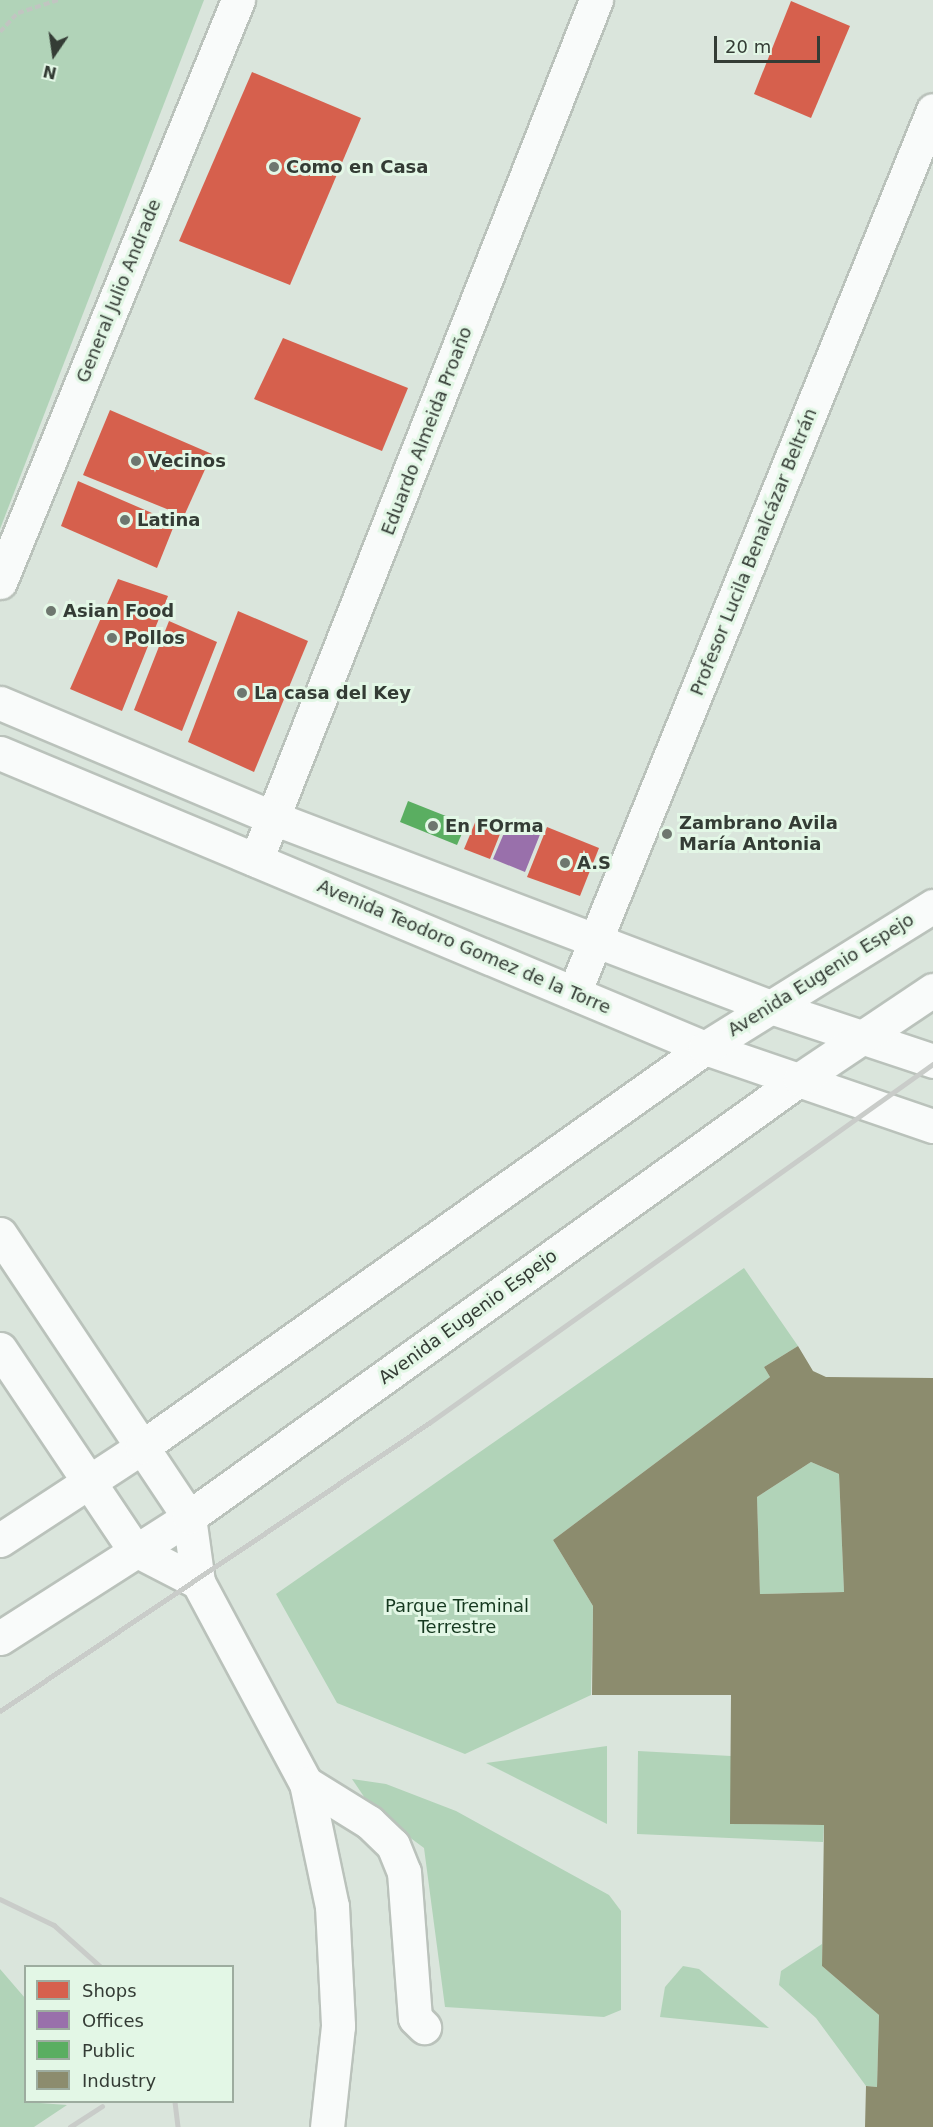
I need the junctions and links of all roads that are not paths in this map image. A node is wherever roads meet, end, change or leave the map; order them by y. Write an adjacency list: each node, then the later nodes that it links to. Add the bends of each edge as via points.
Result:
1 (238, 0): 4 (main road, General Julio Andrade)
2 (596, 0): 7 (main road, Eduardo Almeida Proaño)
3 (933, 110): 10 (main road, Profesor Lucila Benalcázar Beltrán)
4 (0, 582)
5 (0, 703): 7 (main road)
6 (0, 753): 8 (main road, Avenida Teodoro Gomez de la Torre)
7 (276, 819): 8 (main road, Eduardo Almeida Proaño); 10 (main road)
8 (256, 860): 12 (main road, Avenida Teodoro Gomez de la Torre)
9 (933, 906): 13 (main road, Avenida Eugenio Espejo)
10 (596, 940): 12 (main road, Profesor Lucila Benalcázar Beltrán); 13 (main road)
11 (933, 990): 14 (main road, Avenida Eugenio Espejo)
12 (574, 993): 15 (main road, Avenida Teodoro Gomez de la Torre)
13 (768, 1006): 14 (main road); 15 (main road, Avenida Eugenio Espejo)
14 (864, 1039): 16 (main road); 17 (main road, Avenida Eugenio Espejo)
15 (705, 1048): 17 (main road, Avenida Teodoro Gomez de la Torre); 21 (main road, Avenida Eugenio Espejo)
16 (933, 1061)
17 (800, 1078): 18 (main road, Avenida Teodoro Gomez de la Torre); 23 (main road, Avenida Eugenio Espejo)
18 (933, 1126)
19 (0, 1234): 21 (main road)
20 (0, 1349): 22 (main road)
21 (142, 1447): 22 (main road, Avenida Eugenio Espejo); 23 (main road)
22 (86, 1484): 24 (main road, Avenida Eugenio Espejo); 25 (main road)
23 (189, 1517): 25 (main road, Avenida Eugenio Espejo); 26 (main road)
24 (0, 1540)
25 (134, 1549): 26 (main road); 27 (main road, Avenida Eugenio Espejo)
26 (198, 1582): 28 (main road)
27 (0, 1638)
28 (306, 1783): 29 (main road, via 369,1822 393,1845 404,1872 415,2018); 30 (main road, via 332,1906 338,2026)
29 (424, 2027)
30 (327, 2127)

